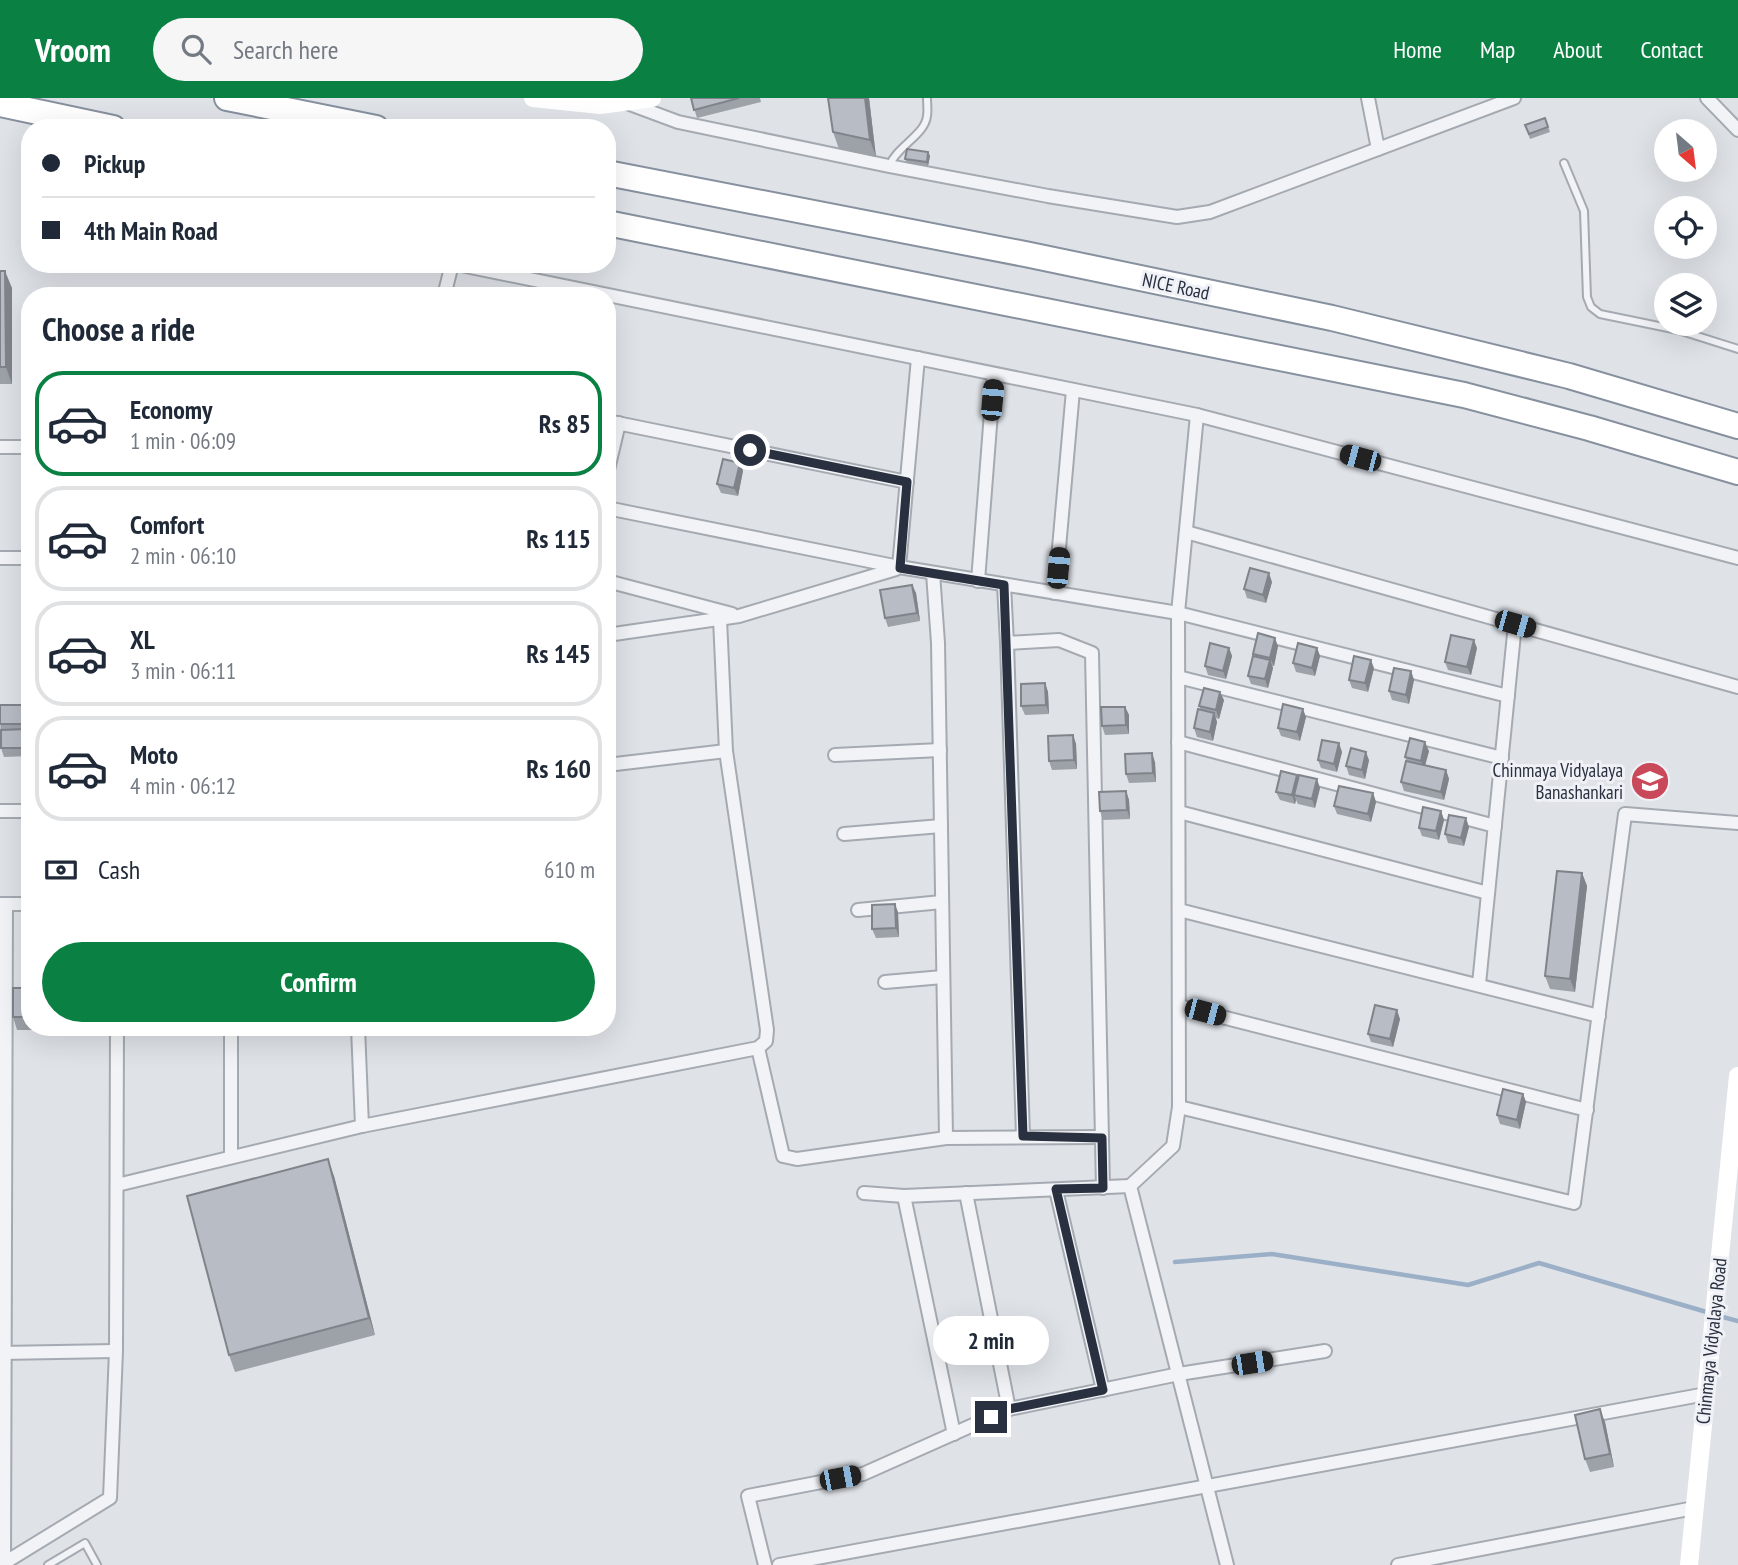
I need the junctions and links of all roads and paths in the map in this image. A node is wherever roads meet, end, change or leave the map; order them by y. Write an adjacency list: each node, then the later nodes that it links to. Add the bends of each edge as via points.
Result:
1 (227, 98): 11 (highway)
2 (533, 98): 8 (street, via 600,105)
3 (652, 98): 8 (street)
4 (928, 98): 15 (lane, via 925,124 896,152)
5 (1368, 98): 13 (street)
6 (1514, 98): 13 (street)
7 (1707, 98): 12 (street)
8 (624, 102): 15 (street, via 678,122)
9 (0, 104): 10 (highway)
10 (71, 119)
11 (331, 119)
12 (1738, 130)
13 (1378, 149): 15 (street, via 1210,212 1177,217)
14 (1564, 163): 21 (lane, via 1584,211 1591,307 1600,314 1678,330)
15 (889, 166)
16 (616, 175): 27 (highway, NICE Road, via 1332,318 1569,376)
17 (616, 225): 30 (highway, via 1464,395)
18 (498, 273): 19 (street)
19 (568, 287)
20 (616, 297): 22 (street)
21 (1738, 349)
22 (918, 358): 23 (street); 31 (street)
23 (995, 374): 24 (street); 39 (street)
24 (1073, 390): 25 (street); 42 (street)
25 (1198, 415): 33 (street); 36 (street)
26 (616, 423): 31 (street)
27 (1738, 426)
28 (0, 447): 29 (street)
29 (21, 447)
30 (1738, 472)
31 (907, 482): 37 (street)
32 (616, 510): 37 (street)
33 (1186, 532): 43 (street); 46 (street)
34 (0, 558): 35 (street)
35 (21, 558)
36 (1738, 558)
37 (900, 568): 38 (street); 44 (street)
38 (933, 573): 39 (street); 53 (street)
39 (978, 581): 41 (street)
40 (616, 582): 44 (street)
41 (1004, 585): 42 (street); 48 (street)
42 (1055, 593): 43 (street)
43 (1178, 613): 49 (street); 51 (street)
44 (739, 616): 45 (street)
45 (720, 618): 47 (street); 54 (street)
46 (1515, 624): 50 (street); 51 (street)
47 (616, 634)
48 (1007, 643): 84 (street); 86 (street, via 1059,640 1093,653)
49 (1178, 677): 52 (street); 56 (street)
50 (1738, 687)
51 (1508, 696): 56 (street)
52 (1178, 742): 60 (street); 63 (street)
53 (940, 750): 55 (street); 62 (street)
54 (726, 751): 57 (street); 79 (street, via 767,1037)
55 (835, 755)
56 (1502, 758): 63 (street)
57 (616, 764)
58 (0, 811): 59 (street)
59 (21, 811)
60 (1178, 812): 65 (street); 70 (street)
61 (1738, 823): 75 (street, via 1625,814)
62 (941, 826): 64 (street); 66 (street)
63 (1495, 826): 65 (street)
64 (844, 834)
65 (1488, 893): 73 (street)
66 (942, 902): 69 (street); 71 (street)
67 (3, 904): 68 (street); 97 (street)
68 (21, 904)
69 (858, 910)
70 (1179, 910): 73 (street); 74 (street)
71 (943, 977): 72 (street); 85 (street)
72 (885, 982)
73 (1479, 984): 75 (street)
74 (1179, 1006): 81 (street); 82 (street)
75 (1600, 1016): 82 (street)
76 (117, 1036): 88 (street)
77 (231, 1036): 87 (street)
78 (358, 1036): 83 (street)
79 (758, 1048): 83 (street); 85 (street, via 783,1156 797,1159)
80 (1738, 1076): 100 (street, Chinmaya Vidyalaya Road)
81 (1179, 1107): 82 (street, via 1574,1203); 89 (street, via 1173,1146)
82 (1587, 1110)
83 (362, 1126): 87 (street)
84 (1023, 1136): 85 (street); 86 (street)
85 (946, 1138)
86 (1102, 1138): 90 (street)
87 (231, 1157): 88 (street)
88 (117, 1185): 95 (street)
89 (1130, 1186): 90 (street); 98 (street)
90 (1103, 1188): 91 (street)
91 (1056, 1189): 93 (street); 99 (street)
92 (864, 1193): 94 (street)
93 (966, 1193): 94 (street); 101 (street)
94 (904, 1196): 102 (street)
95 (116, 1351): 97 (street); 105 (street, via 110,1498)
96 (1325, 1351): 98 (street)
97 (2, 1353): 105 (street)
98 (1179, 1374): 99 (street); 103 (street)
99 (1103, 1390): 101 (street)
100 (1706, 1394): 103 (street); 104 (street, Chinmaya Vidyalaya Road)
101 (1009, 1409): 102 (street)
102 (954, 1434): 108 (street, via 863,1474 748,1496)
103 (1208, 1486): 109 (street); 110 (street)
104 (1694, 1508): 111 (street); 112 (street, Chinmaya Vidyalaya Road)
105 (2, 1564)
106 (48, 1565): 107 (lane, via 85,1543)
107 (97, 1565)
108 (765, 1565)
109 (779, 1565)
110 (1227, 1565)
111 (1398, 1565)
112 (1689, 1565)

